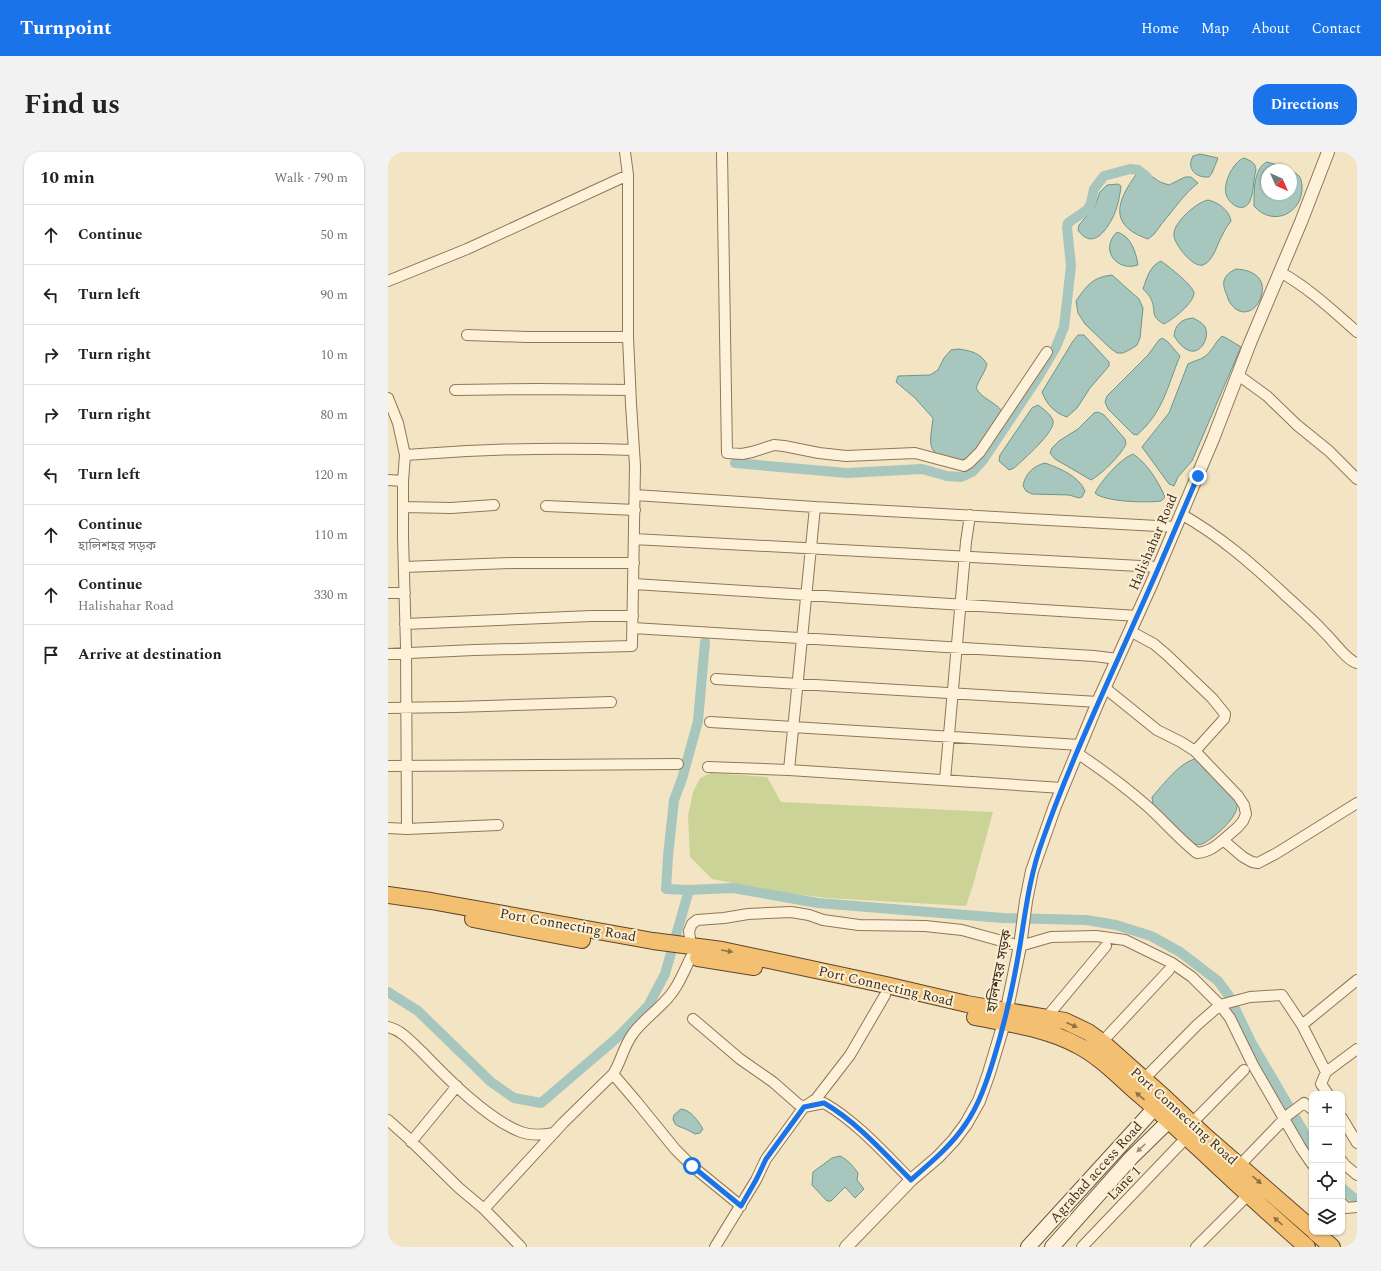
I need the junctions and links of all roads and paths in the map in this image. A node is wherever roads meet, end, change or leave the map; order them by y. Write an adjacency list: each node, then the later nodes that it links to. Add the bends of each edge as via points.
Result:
1 (625, 152): 4 (street)
2 (722, 152): 10 (street, via 727,453 742,454 774,445 846,456 915,453 964,466 980,452)
3 (1328, 152): 5 (street, Halishahar Road)
4 (628, 175): 6 (street, via 467,249); 9 (street)
5 (1280, 272): 7 (street, via 1318,298); 11 (street, Halishahar Road)
6 (388, 281)
7 (1357, 332)
8 (467, 335): 9 (street)
9 (628, 337): 13 (street)
10 (1046, 352)
11 (1238, 375): 17 (street, via 1267,396); 26 (street, Halishahar Road)
12 (455, 390): 13 (street)
13 (630, 390): 15 (street)
14 (388, 398): 16 (street, via 398,423)
15 (634, 450): 16 (street, via 537,449); 20 (street)
16 (405, 455): 19 (street)
17 (1357, 479)
18 (388, 480): 19 (street)
19 (403, 481): 24 (street)
20 (635, 495): 23 (street); 25 (street)
21 (494, 505): 24 (street)
22 (546, 506): 25 (street)
23 (815, 507): 27 (street); 30 (street)
24 (403, 508): 33 (street)
25 (634, 510): 29 (street)
26 (1181, 514): 28 (street, Halishahar Road); 50 (street, via 1208,530 1245,559)
27 (970, 515): 28 (street); 31 (street)
28 (1176, 527): 34 (street, Halishahar Road)
29 (634, 539): 30 (street); 32 (street)
30 (811, 548): 31 (street); 38 (street)
31 (965, 557): 34 (street); 39 (street)
32 (634, 563): 33 (street, via 512,563); 35 (street)
33 (404, 567): 37 (street)
34 (1159, 567): 41 (street, Halishahar Road)
35 (634, 584): 38 (street); 40 (street)
36 (388, 593): 37 (street)
37 (405, 593): 42 (street)
38 (806, 595): 39 (street); 45 (street)
39 (961, 604): 41 (street); 46 (street)
40 (633, 616): 42 (street); 43 (street)
41 (1138, 616): 44 (street, Halishahar Road)
42 (405, 624): 48 (street)
43 (633, 628): 45 (street); 48 (street, via 632,646)
44 (1130, 631): 49 (street, Halishahar Road); 63 (street, via 1154,644 1167,655 1225,714 1224,719)
45 (802, 638): 46 (street); 52 (street)
46 (957, 648): 49 (street); 54 (street)
47 (388, 654): 48 (street)
48 (406, 654): 58 (street)
49 (1118, 659): 53 (street, Halishahar Road)
50 (1357, 663)
51 (716, 679): 52 (street)
52 (798, 684): 54 (street); 60 (street)
53 (1105, 688): 56 (street, Halishahar Road); 63 (street, via 1151,726)
54 (953, 693): 56 (street); 61 (street)
55 (611, 702): 58 (street)
56 (1098, 702): 62 (street, Halishahar Road)
57 (388, 708): 58 (street)
58 (406, 708): 66 (street)
59 (710, 722): 60 (street)
60 (793, 726): 61 (street); 68 (street)
61 (949, 736): 62 (street); 69 (street)
62 (1079, 749): 70 (street, Halishahar Road); 75 (street, via 1146,805 1197,853 1215,848)
63 (1195, 751): 75 (street, via 1244,805 1246,814 1243,821)
64 (678, 764): 66 (street)
65 (388, 766): 66 (street)
66 (406, 766): 74 (street)
67 (708, 767): 68 (street)
68 (789, 770): 69 (street)
69 (945, 780): 70 (street)
70 (1062, 788): 77 (street, Halishahar Road, via 1032,871)
71 (1357, 803): 75 (street, via 1258,863 1243,857)
72 (498, 825): 74 (street)
73 (388, 828): 74 (street)
74 (407, 829)
75 (1223, 840)
76 (388, 895): 79 (highway, Port Connecting Road, via 431,901)
77 (1026, 900): 80 (street, হালিশহর সড়ক)
78 (388, 905): 79 (highway, Port Connecting Road, via 590,941)
79 (652, 946): 82 (highway, Port Connecting Road)
80 (1020, 946): 82 (street, via 962,930 925,926 859,925 791,912 698,920 692,924 689,931); 86 (street, via 1051,937 1096,936 1125,940 1177,966); 87 (street, হালিশহর সড়ক)
81 (1106, 946): 88 (street)
82 (689, 952): 85 (highway, Port Connecting Road, via 718,961); 87 (highway, Port Connecting Road, one-way to 87, via 722,950 768,959 894,986 967,1004); 96 (street, via 676,989 632,1035)
83 (1169, 970): 92 (street)
84 (1357, 980): 90 (street)
85 (885, 995): 87 (highway, Port Connecting Road); 102 (street, via 850,1055 816,1099)
86 (1220, 1005): 90 (street, via 1250,997 1282,995); 97 (street); 110 (street, via 1230,1018 1253,1065)
87 (1006, 1017): 88 (highway, Port Connecting Road); 100 (highway, Port Connecting Road, one-way to 87, via 1079,1046); 114 (street, হালিশহর সড়ক, via 990,1073 966,1124 938,1157)
88 (1046, 1018): 92 (highway, Port Connecting Road, one-way to 92, via 1065,1021)
89 (692, 1019): 102 (street)
90 (1302, 1025): 95 (street)
91 (388, 1027): 98 (street, via 394,1028 406,1037)
92 (1102, 1042): 97 (highway, Port Connecting Road)
93 (1357, 1049): 95 (street)
94 (1244, 1070): 106 (street, Lane 1)
95 (1326, 1072): 99 (street, via 1321,1084)
96 (613, 1074): 107 (street); 116 (street, via 675,1149)
97 (1144, 1079): 100 (highway, Port Connecting Road)
98 (457, 1086): 107 (street, via 504,1124 522,1132 540,1135); 108 (street)
99 (1326, 1091)
100 (1160, 1103): 103 (highway, Port Connecting Road); 126 (main road, Agrabad access Road)
101 (1308, 1106): 112 (street, via 1288,1115)
102 (804, 1107): 114 (street, via 824,1103 837,1111); 116 (street, via 766,1159)
103 (1174, 1116): 106 (highway, Port Connecting Road); 127 (main road, Agrabad access Road, one-way to 127, via 1131,1158)
104 (388, 1120): 108 (street)
105 (1345, 1123): 109 (street)
106 (1189, 1131): 112 (highway, Port Connecting Road); 115 (highway, Port Connecting Road); 128 (street, Lane 1)
107 (554, 1133): 119 (street)
108 (411, 1142): 119 (street)
109 (1357, 1143)
110 (1311, 1163)
111 (1344, 1163): 113 (street)
112 (1239, 1166): 120 (highway, Port Connecting Road, one-way to 120)
113 (1357, 1175)
114 (911, 1180): 125 (street, হালিশহর সড়ক)
115 (1248, 1195): 122 (highway, Port Connecting Road, one-way to 115); 129 (street)
116 (741, 1206): 124 (street)
117 (1345, 1207): 118 (street)
118 (1357, 1207)
119 (484, 1209): 123 (street)
120 (1309, 1226)
121 (1318, 1235): 130 (highway)
122 (1305, 1246)
123 (521, 1247)
124 (715, 1247)
125 (846, 1247)
126 (1028, 1247)
127 (1052, 1247)
128 (1082, 1247)
129 (1196, 1247)
130 (1332, 1247)

